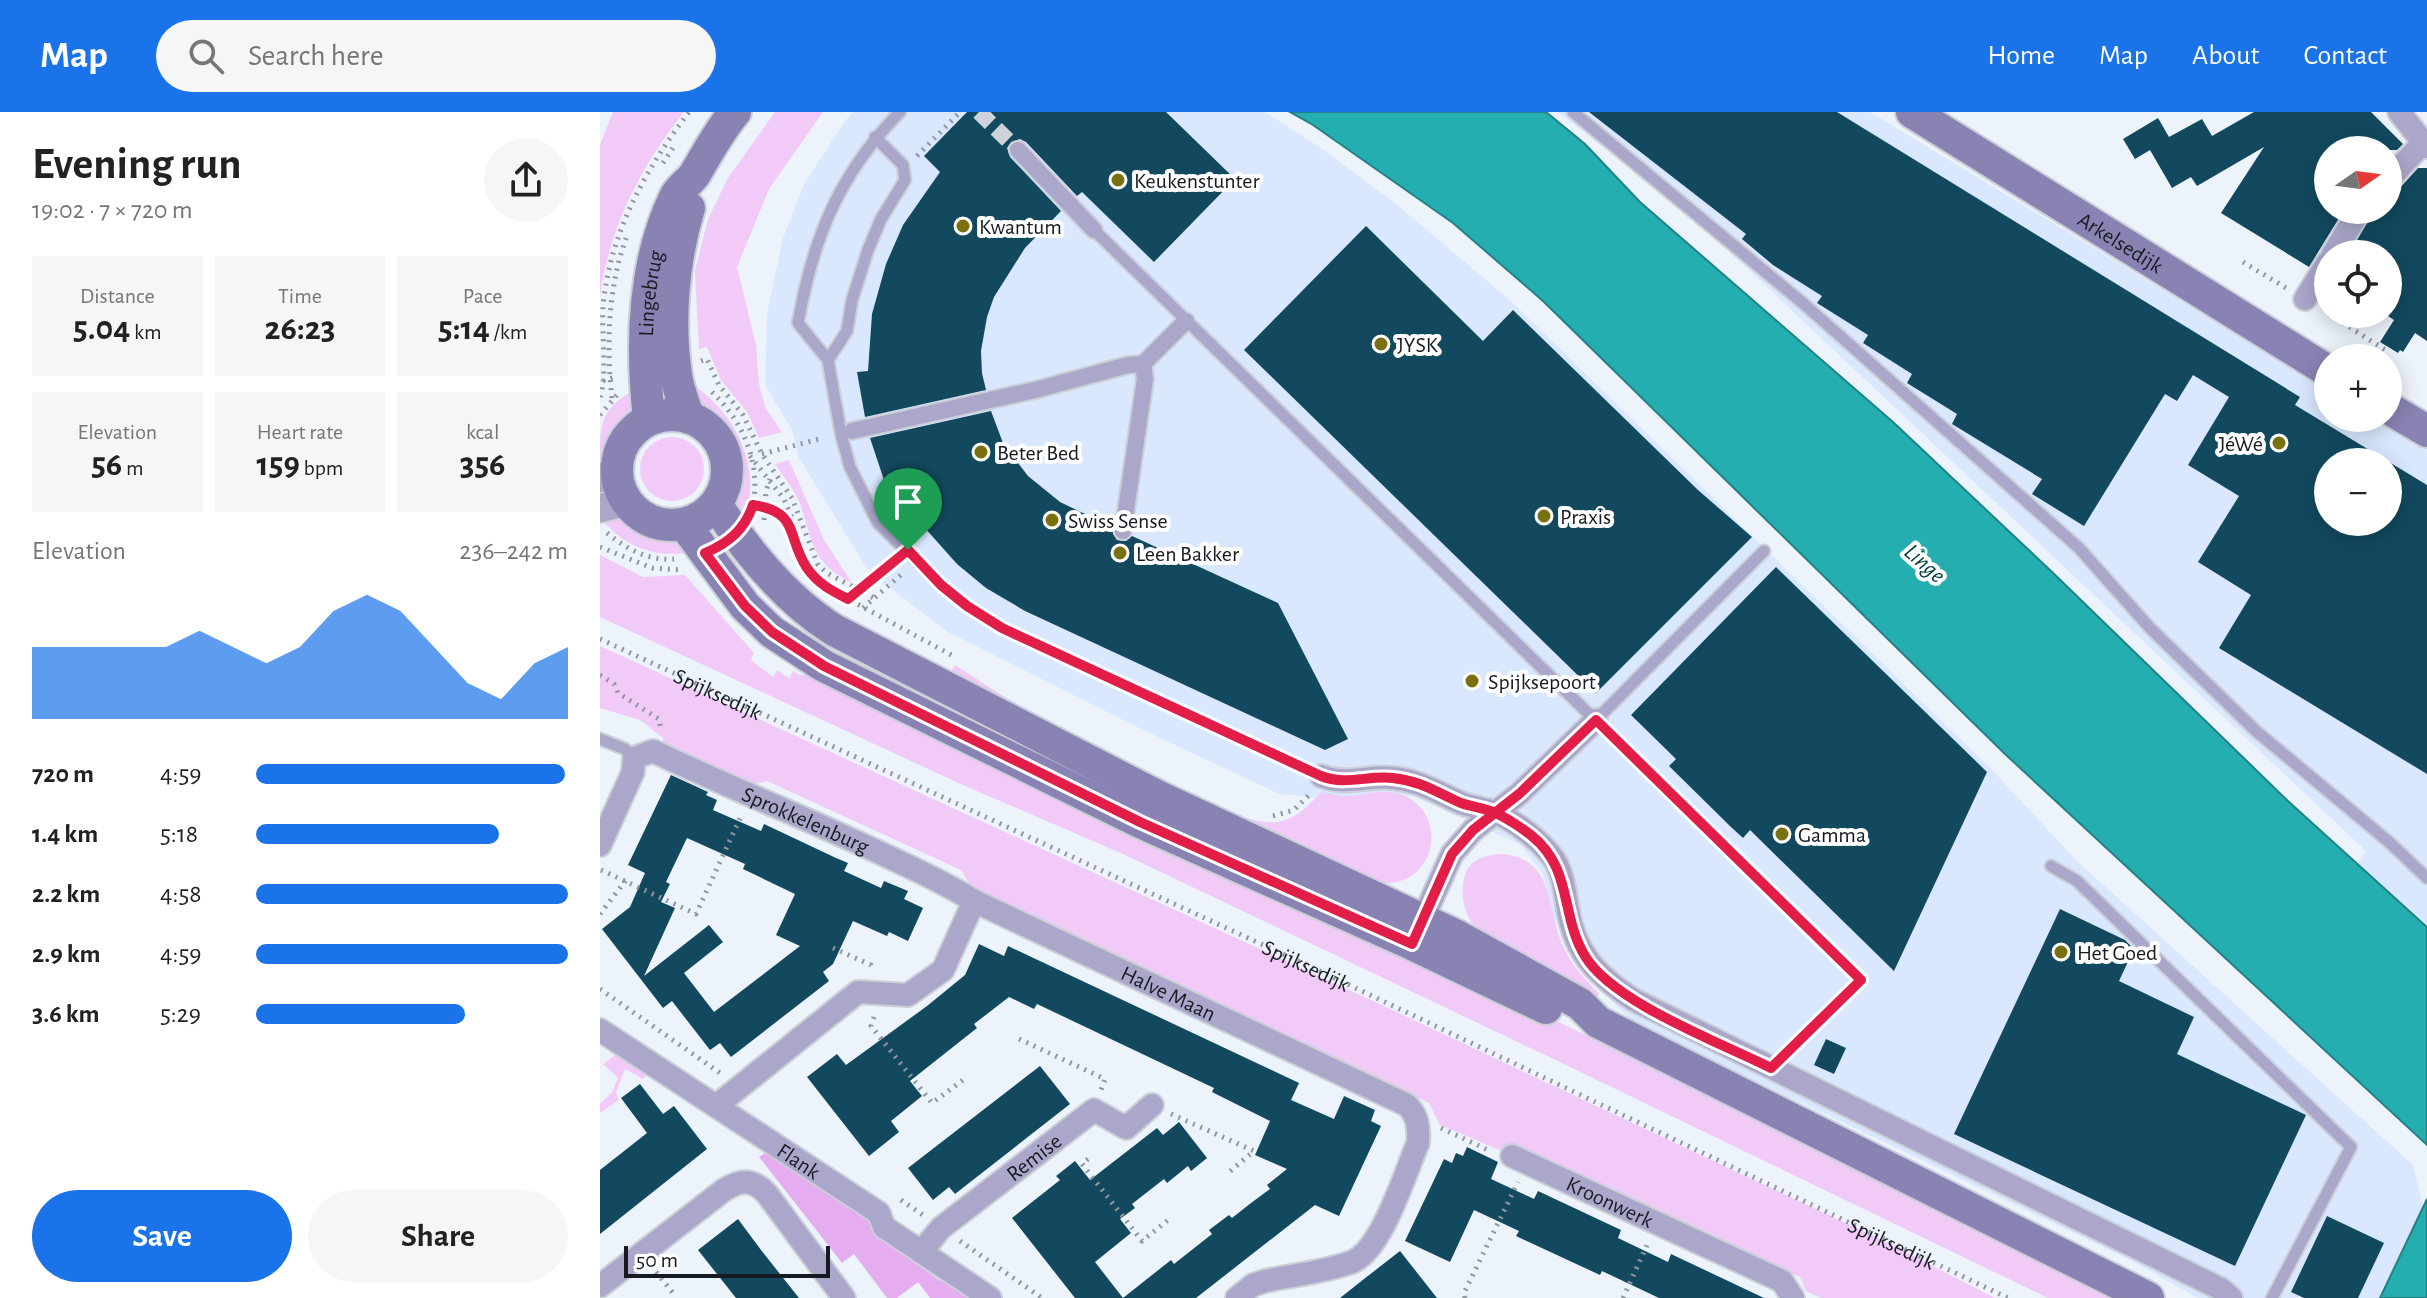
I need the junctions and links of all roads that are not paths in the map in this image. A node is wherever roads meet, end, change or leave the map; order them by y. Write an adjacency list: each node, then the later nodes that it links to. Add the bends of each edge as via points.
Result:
1 (735, 112): 17 (main road, Lingebrug, via 693,177)
2 (900, 112): 6 (lane)
3 (1573, 112): 36 (lane, via 1804,304 2079,548 2150,628 2256,731)
4 (1912, 112): 15 (main road, Arkelsedijk)
5 (2399, 112): 7 (street)
6 (875, 137): 14 (lane, via 828,213 802,301 798,323); 14 (lane, via 903,165 905,180 881,219 852,300 847,331)
7 (2425, 145): 9 (street)
8 (1018, 150): 10 (street)
9 (2402, 167)
10 (1094, 230): 13 (lane)
11 (2314, 285): 12 (street)
12 (2305, 299)
13 (1186, 321): 16 (street); 29 (lane)
14 (828, 360): 32 (lane, via 841,434 861,492 878,523 941,585 1002,628)
15 (2314, 362)
16 (1143, 364): 21 (street); 27 (street)
17 (660, 372): 19 (main road, Lingebrug); 20 (main road, Lingebrug)
18 (2402, 416): 22 (main road)
19 (688, 417): 20 (main road); 24 (main road, via 712,432 726,458 727,477)
20 (649, 419): 23 (main road, via 625,441)
21 (852, 431)
22 (2427, 431)
23 (608, 475): 25 (main road, via 619,488)
24 (716, 504): 26 (main road); 38 (main road, via 736,535 805,612 834,630)
25 (613, 505): 26 (main road, via 652,522)
26 (684, 524): 38 (main road, via 745,606 824,666 1140,822)
27 (1123, 531)
28 (1764, 551): 29 (lane)
29 (1596, 720): 33 (street); 40 (lane, via 1861,980)
30 (600, 739): 31 (lane, Sprokkelenburg)
31 (634, 758): 34 (street, via 633,772); 37 (street, Sprokkelenburg, via 653,751 839,833)
32 (1321, 776): 33 (street, via 1343,781 1410,780)
33 (1497, 813): 38 (street, via 1452,854); 40 (street, via 1555,859 1576,939 1597,973 1634,1000)
34 (600, 845)
35 (2051, 866): 52 (lane, via 2077,881 2351,1147)
36 (2427, 878)
37 (974, 901): 42 (street, via 943,970 908,995 858,992); 48 (street, Halve Maan, via 1407,1105 1417,1122 1418,1143 1369,1248 1354,1262 1265,1281)
38 (1417, 932): 50 (main road, via 1540,1006 1572,1019 1598,1022)
39 (600, 1030): 42 (street, Flank)
40 (1771, 1068): 51 (street)
41 (1152, 1105): 44 (street, Remise, via 1126,1128 1094,1110 941,1228)
42 (716, 1106): 44 (street, Flank, via 879,1213 884,1227)
43 (1519, 1159): 49 (street, Kroonwerk, via 1782,1281)
44 (921, 1252): 47 (street, Flank)
45 (600, 1286): 46 (street, via 724,1190 747,1181 767,1194)
46 (844, 1298)
47 (990, 1298)
48 (1237, 1298)
49 (1793, 1298)
50 (2148, 1298)
51 (2231, 1298)
52 (2272, 1298)

